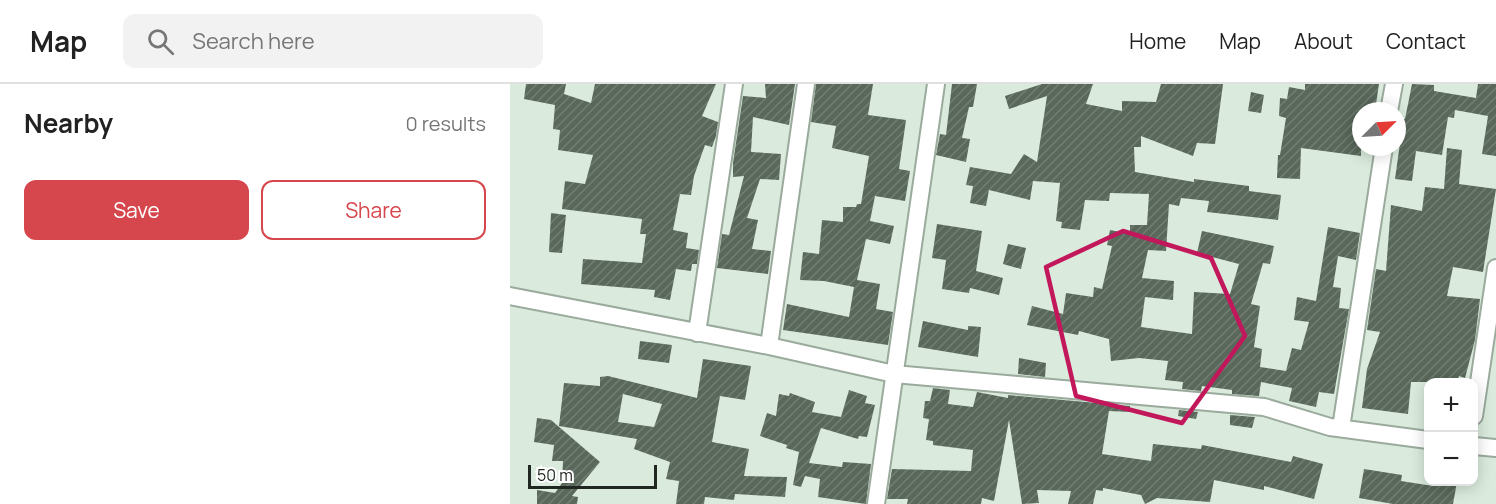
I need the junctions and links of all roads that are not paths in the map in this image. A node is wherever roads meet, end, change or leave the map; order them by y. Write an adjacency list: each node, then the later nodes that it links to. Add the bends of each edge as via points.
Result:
1 (734, 84): 9 (street)
2 (806, 84): 10 (street)
3 (936, 84): 11 (street)
4 (1394, 84): 5 (street)
5 (1391, 102)
6 (1383, 156): 13 (street)
7 (1496, 268): 12 (street)
8 (510, 296): 9 (street)
9 (697, 333): 10 (street)
10 (769, 346): 11 (street)
11 (894, 374): 13 (street, via 1264,407); 17 (street)
12 (1478, 384)
13 (1341, 428): 14 (street)
14 (1424, 439)
15 (1478, 446): 16 (street)
16 (1496, 448)
17 (876, 504)

